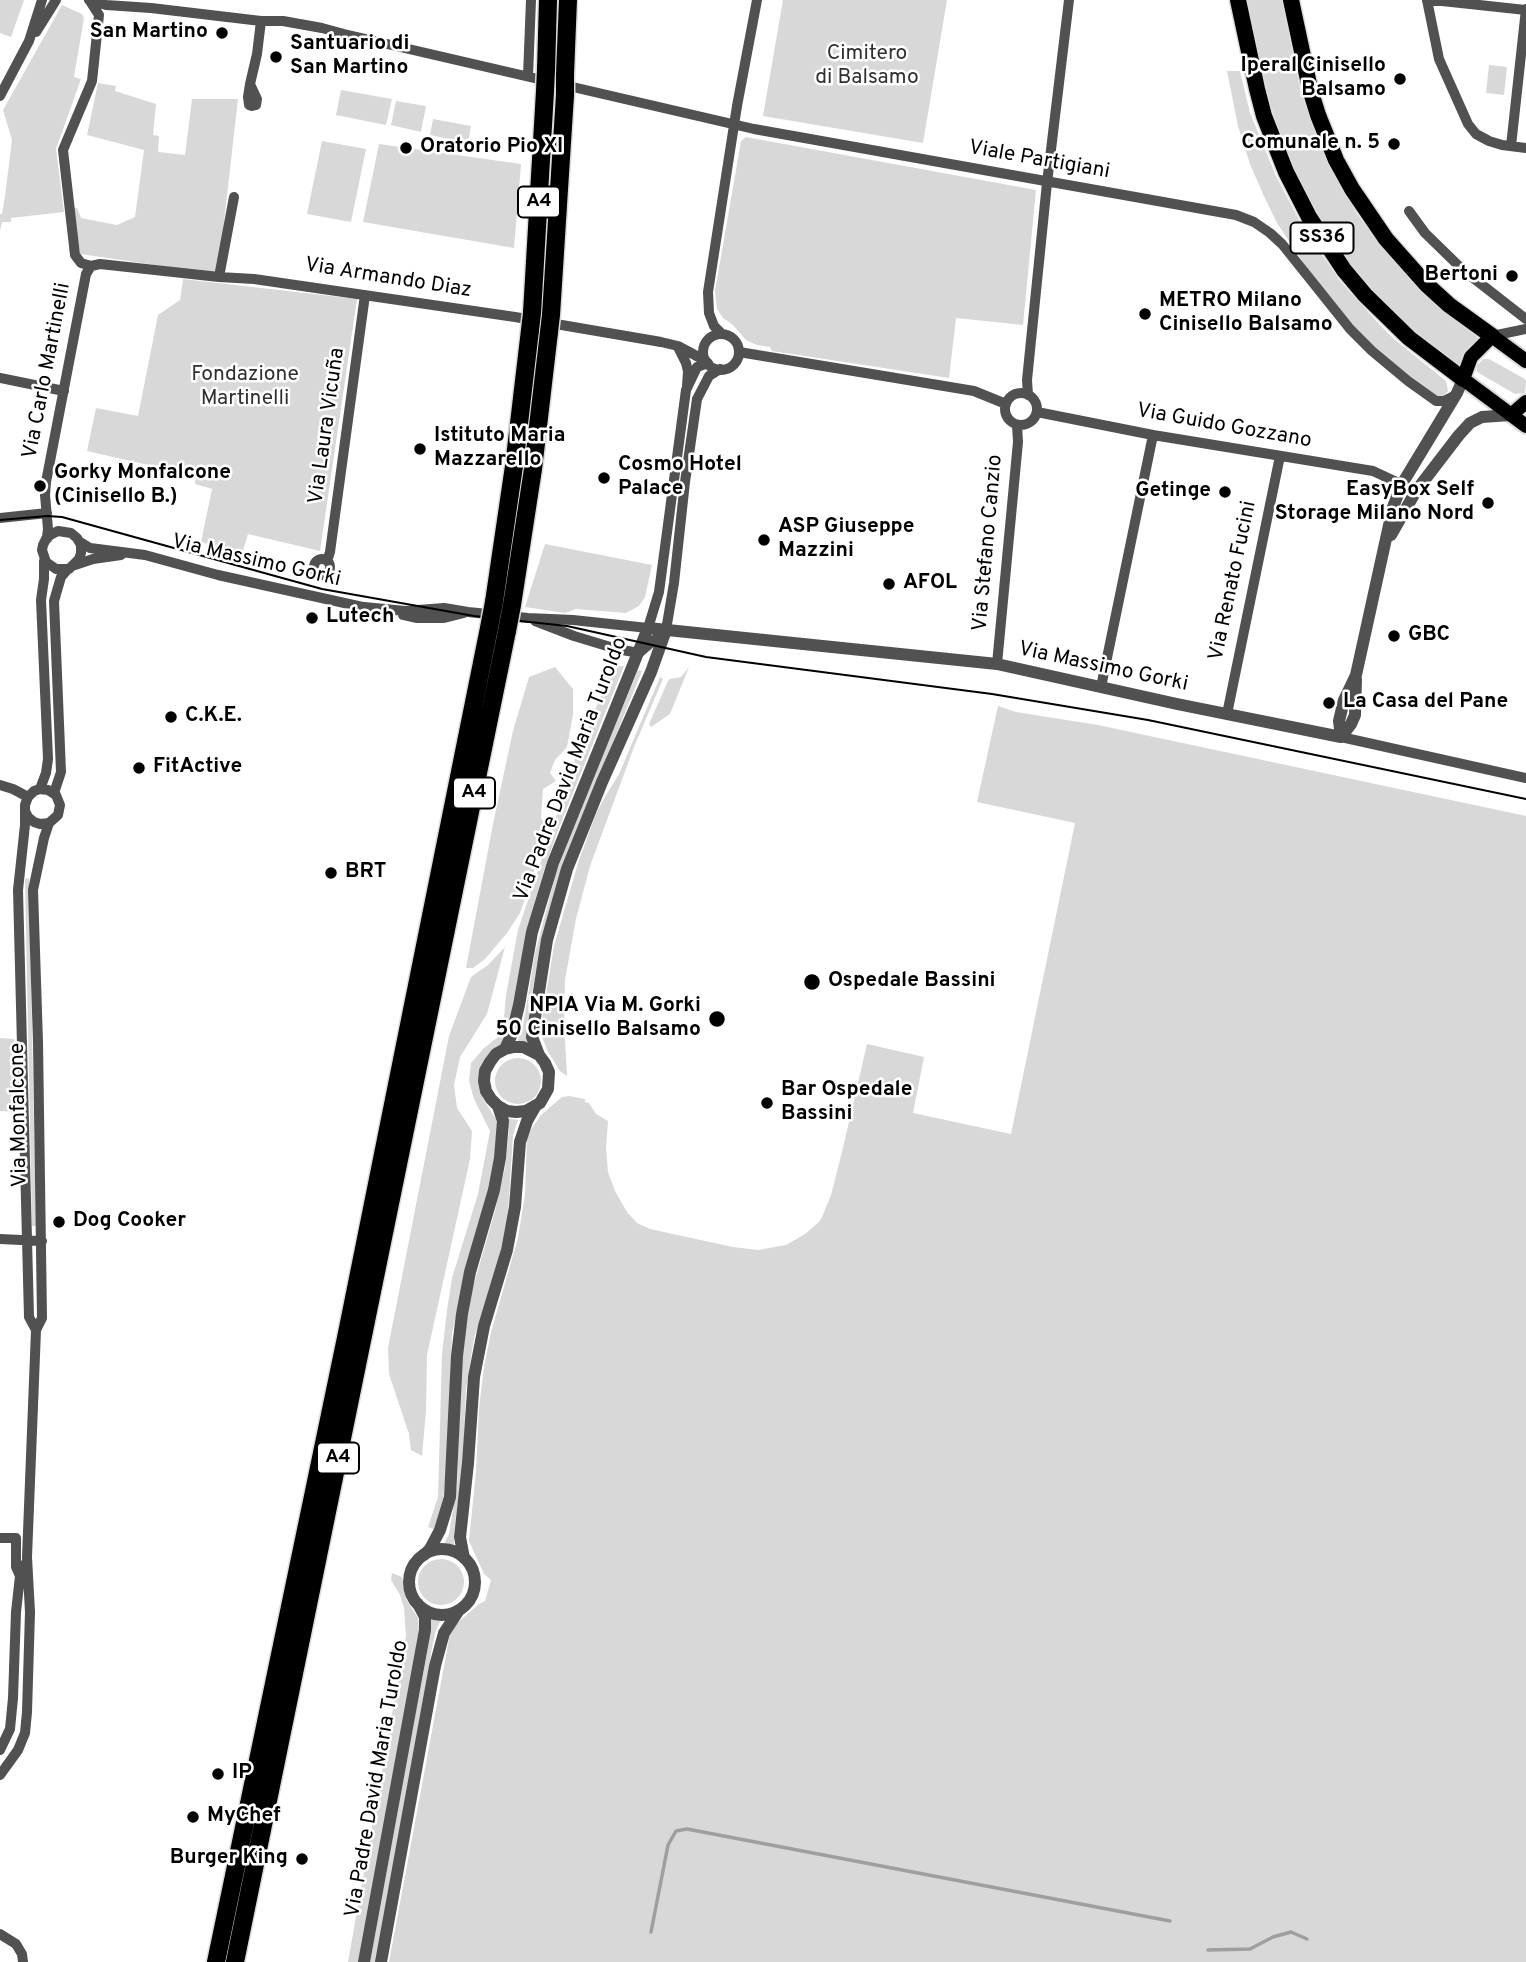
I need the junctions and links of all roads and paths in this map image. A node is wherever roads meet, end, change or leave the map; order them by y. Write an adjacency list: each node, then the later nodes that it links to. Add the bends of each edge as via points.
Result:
1 (42, 0): 17 (street)
2 (56, 0): 17 (street)
3 (90, 0): 13 (street, Viale Partigiani); 15 (street)
4 (530, 0): 18 (street)
5 (548, 0): 65 (highway, A4, bridge, via 531,321 494,602)
6 (568, 0): 65 (highway, A4, bridge, via 550,324 512,605)
7 (757, 0): 21 (street)
8 (1069, 0): 24 (street)
9 (1238, 0): 40 (highway, SS36, via 1264,116 1309,217 1365,295)
10 (1291, 0): 33 (highway, SS36, via 1314,102 1352,189 1386,239 1426,285)
11 (1427, 1): 14 (street); 22 (street, via 1439,59 1468,124 1489,141)
12 (136, 3): 13 (street, Viale Partigiani); 16 (street, Viale Partigiani)
13 (106, 5): 15 (street, Via Carlo Martinelli)
14 (1526, 9): 22 (street)
15 (99, 15): 27 (street, Via Carlo Martinelli, via 92,81 63,150 75,255)
16 (261, 21): 18 (street, Viale Partigiani, via 322,28); 19 (street)
17 (29, 41): 20 (street)
18 (528, 76): 21 (street, Viale Partigiani)
19 (250, 84)
20 (0, 96)
21 (735, 124): 24 (street, Viale Partigiani); 32 (street, via 708,292 709,313)
22 (1511, 146): 23 (street)
23 (1526, 148)
24 (1046, 183): 40 (street, Viale Partigiani, via 1236,215 1254,222 1282,244 1350,329 1418,390 1436,401 1449,399); 43 (street)
25 (234, 197): 28 (street)
26 (1409, 211): 30 (street, via 1455,264)
27 (90, 266): 28 (street, Via Armando Diaz); 42 (street, Via Carlo Martinelli)
28 (219, 277): 29 (street, Via Armando Diaz)
29 (365, 295): 34 (street, Via Armando Diaz); 61 (street, Via Laura Vicuña)
30 (1526, 319)
31 (1526, 329): 33 (street)
32 (722, 334): 35 (street, via 734,340); 37 (street, via 704,345)
33 (1492, 335): 36 (main road, SS36); 40 (main road, via 1471,356)
34 (678, 346): 37 (street, Via Armando Diaz); 41 (street, via 688,371)
35 (739, 352): 38 (street, via 733,365); 45 (street, via 974,391)
36 (1526, 360)
37 (707, 362): 38 (street); 41 (street, via 697,367)
38 (720, 369): 66 (street, via 709,376 697,399)
39 (0, 377): 42 (street)
40 (1460, 386): 47 (main road, SS36); 52 (street)
41 (687, 390): 64 (street, via 659,592)
42 (64, 391): 54 (street, Via Carlo Martinelli, via 46,482)
43 (1028, 395): 45 (street, via 1013,395); 46 (street)
44 (1526, 402): 47 (main road)
45 (1006, 404): 48 (street, via 1008,419)
46 (1037, 412): 48 (street, via 1032,421); 50 (street, Via Guido Gozzano)
47 (1511, 415): 49 (main road, SS36); 53 (street, via 1482,417 1470,424)
48 (1017, 425): 68 (street, Via Stefano Canzio)
49 (1526, 426)
50 (1153, 435): 51 (street, Via Guido Gozzano); 69 (street)
51 (1280, 456): 52 (street, Via Guido Gozzano, via 1373,471); 70 (street, Via Renato Fucini)
52 (1402, 484): 53 (street, Via Guido Gozzano); 58 (street)
53 (1416, 491): 58 (street)
54 (47, 513): 55 (street); 56 (street, Via Carlo Martinelli)
55 (0, 518)
56 (45, 541): 57 (street, via 62,531 72,533); 59 (street)
57 (79, 542): 60 (street, Via Massimo Gorki, via 90,548); 62 (street, via 81,554)
58 (1386, 545): 71 (street, via 1356,674 1339,721)
59 (43, 554): 62 (street, via 53,568); 74 (street, via 48,759)
60 (139, 555): 62 (street, Via Massimo Gorki, via 96,558); 63 (street, Via Massimo Gorki, via 364,607 444,608)
61 (327, 561)
62 (73, 567): 75 (street, via 62,575 54,601 61,772)
63 (528, 618): 64 (street, Via Massimo Gorki); 67 (street, Via Massimo Gorki)
64 (648, 628): 66 (street, Via Massimo Gorki); 67 (street, Via Padre David Maria Turoldo)
65 (498, 629): 98 (highway, A4); 99 (highway, A4)
66 (666, 631): 67 (street); 68 (street, Via Massimo Gorki); 80 (street, Via Padre David Maria Turoldo, via 567,869 547,940 534,1014 532,1037)
67 (639, 653): 79 (street, Via Padre David Maria Turoldo, via 552,863)
68 (996, 664): 69 (street, Via Massimo Gorki)
69 (1101, 687): 70 (street, Via Massimo Gorki)
70 (1227, 714): 71 (street, Via Massimo Gorki)
71 (1341, 737): 72 (street, Via Massimo Gorki)
72 (1526, 778)
73 (0, 785): 76 (street)
74 (40, 789): 75 (street); 76 (street)
75 (54, 793): 78 (street, via 59,811)
76 (27, 797): 77 (street)
77 (25, 811): 78 (street, via 34,822); 84 (street, Via Monfalcone, via 18,890)
78 (49, 823): 85 (street, Via Monfalcone, via 33,890)
79 (505, 1049): 80 (street, via 523,1047); 81 (street, via 485,1071 486,1091)
80 (539, 1055): 82 (street, via 550,1081)
81 (498, 1106): 82 (street, via 516,1112); 88 (street, via 503,1121 500,1158 462,1314 450,1497 440,1530)
82 (535, 1107): 90 (street, via 520,1142 507,1250 474,1377 460,1537)
83 (0, 1239): 84 (street)
84 (27, 1240): 85 (street); 86 (street, Via Monfalcone, via 29,1317)
85 (42, 1241): 86 (street, Via Monfalcone, via 42,1318)
86 (36, 1330): 89 (street)
87 (0, 1538): 91 (street, via 16,1538)
88 (424, 1555): 90 (street, via 448,1550); 92 (street, via 415,1563 409,1580)
89 (27, 1557): 91 (street); 95 (street, via 30,1612 25,1733)
90 (464, 1558): 93 (street, via 472,1569 474,1584 470,1598)
91 (20, 1576): 94 (street, via 10,1729)
92 (418, 1604): 93 (street, via 440,1614); 100 (street, Via Padre David Maria Turoldo, via 425,1630)
93 (459, 1610): 101 (street, Via Padre David Maria Turoldo, via 444,1633 435,1666)
94 (0, 1750)
95 (0, 1775)
96 (0, 1934): 97 (street, via 16,1944)
97 (23, 1958)
98 (216, 1962)
99 (235, 1962)
100 (364, 1962)
101 (381, 1962)

